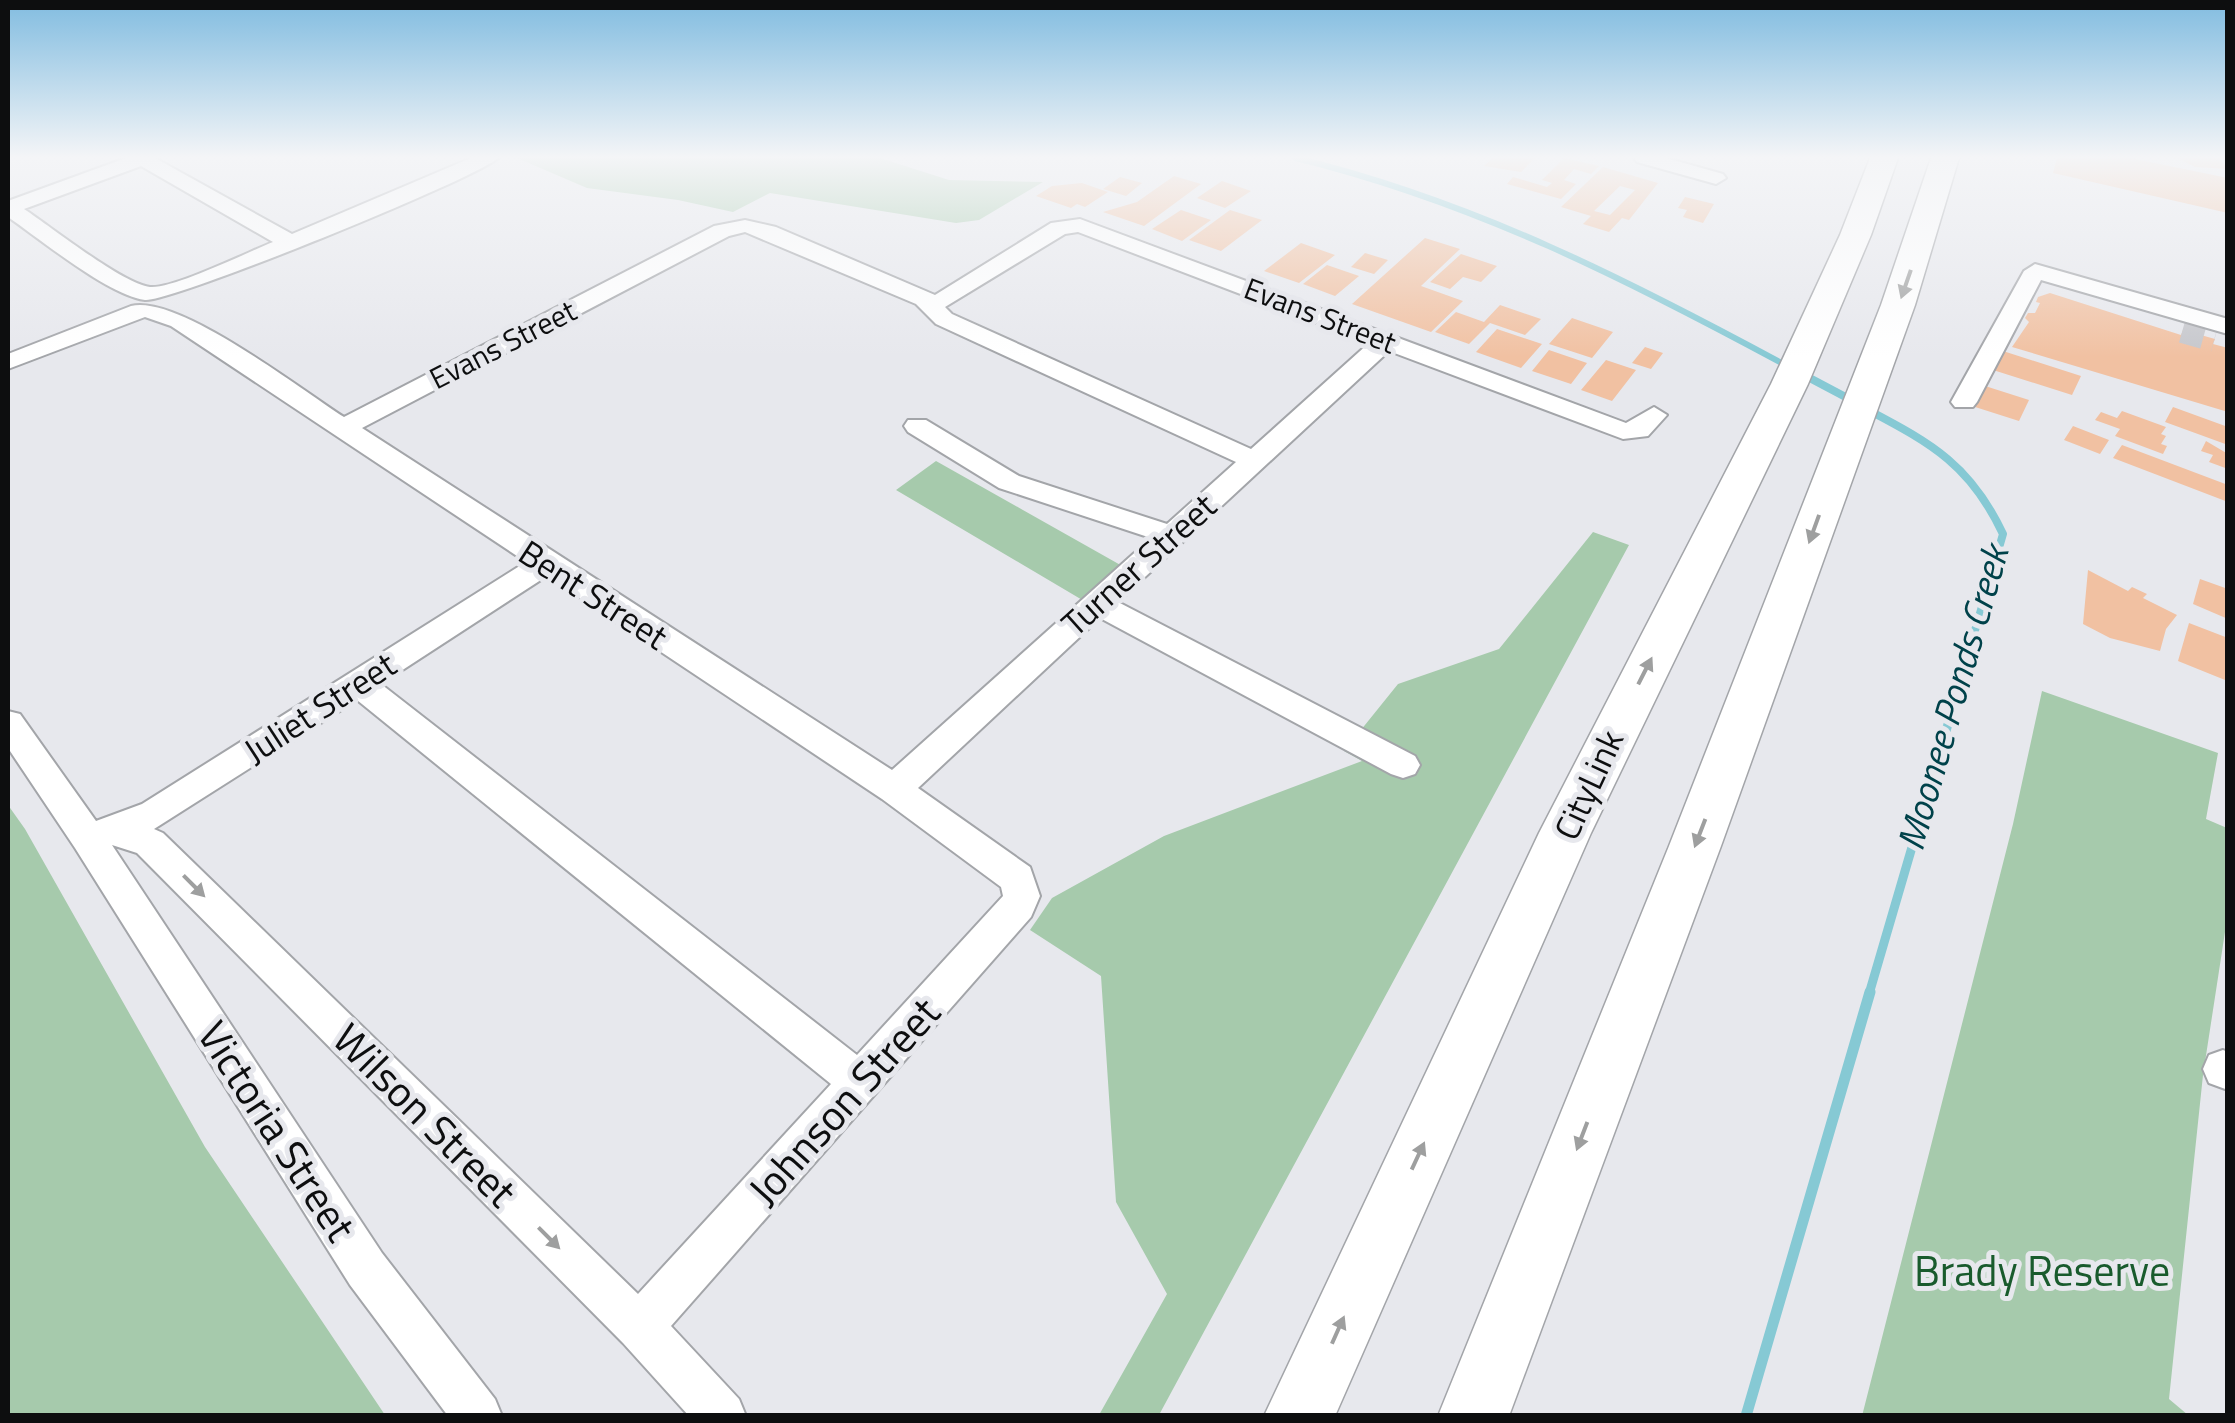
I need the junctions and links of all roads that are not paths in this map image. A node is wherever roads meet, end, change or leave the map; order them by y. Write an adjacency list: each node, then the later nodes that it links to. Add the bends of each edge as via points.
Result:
1 (33, 224): 7 (street, Bent Street)
2 (259, 224): 6 (street)
3 (331, 224): 6 (street)
4 (1856, 224): 32 (highway, CityLink, one-way to 4, via 1604,753 1777,410)
5 (1925, 224): 33 (highway, one-way to 33, via 1695,846)
6 (290, 242): 7 (street)
7 (150, 302): 13 (street); 17 (street, Bent Street)
8 (927, 303): 12 (street, Evans Street, via 947,299 1059,228 1080,225); 17 (street, Evans Street, via 768,232 732,228); 18 (street, via 944,319)
9 (2154, 306): 10 (street, via 2163,325); 11 (street); 14 (street, via 2035,272)
10 (2182, 332)
11 (2223, 338)
12 (1385, 341): 15 (street, Evans Street, via 1622,431 1639,430); 18 (street, Turner Street)
13 (8, 362)
14 (1964, 402)
15 (1654, 415)
16 (917, 426): 19 (street, via 1009,482)
17 (341, 429): 20 (street, Bent Street)
18 (1256, 461): 19 (street, Turner Street)
19 (1172, 535): 21 (street, Turner Street)
20 (545, 564): 22 (street, Juliet Street); 25 (street, Bent Street)
21 (1096, 604): 24 (street); 25 (street, Turner Street)
22 (359, 684): 26 (street, Juliet Street, via 154,814); 28 (street)
23 (8, 723): 26 (street, Wilson Street)
24 (1403, 766)
25 (894, 789): 27 (street, Bent Street)
26 (103, 833): 29 (street, Wilson Street, one-way to 29, via 150,842); 30 (street, Victoria Street, via 366,1269)
27 (1008, 868): 28 (street, Johnson Street, via 1020,886 1018,906)
28 (862, 1083): 29 (street, Johnson Street)
29 (640, 1327): 31 (street, Wilson Street)
30 (478, 1416)
31 (722, 1416)
32 (1299, 1416)
33 (1473, 1416)

